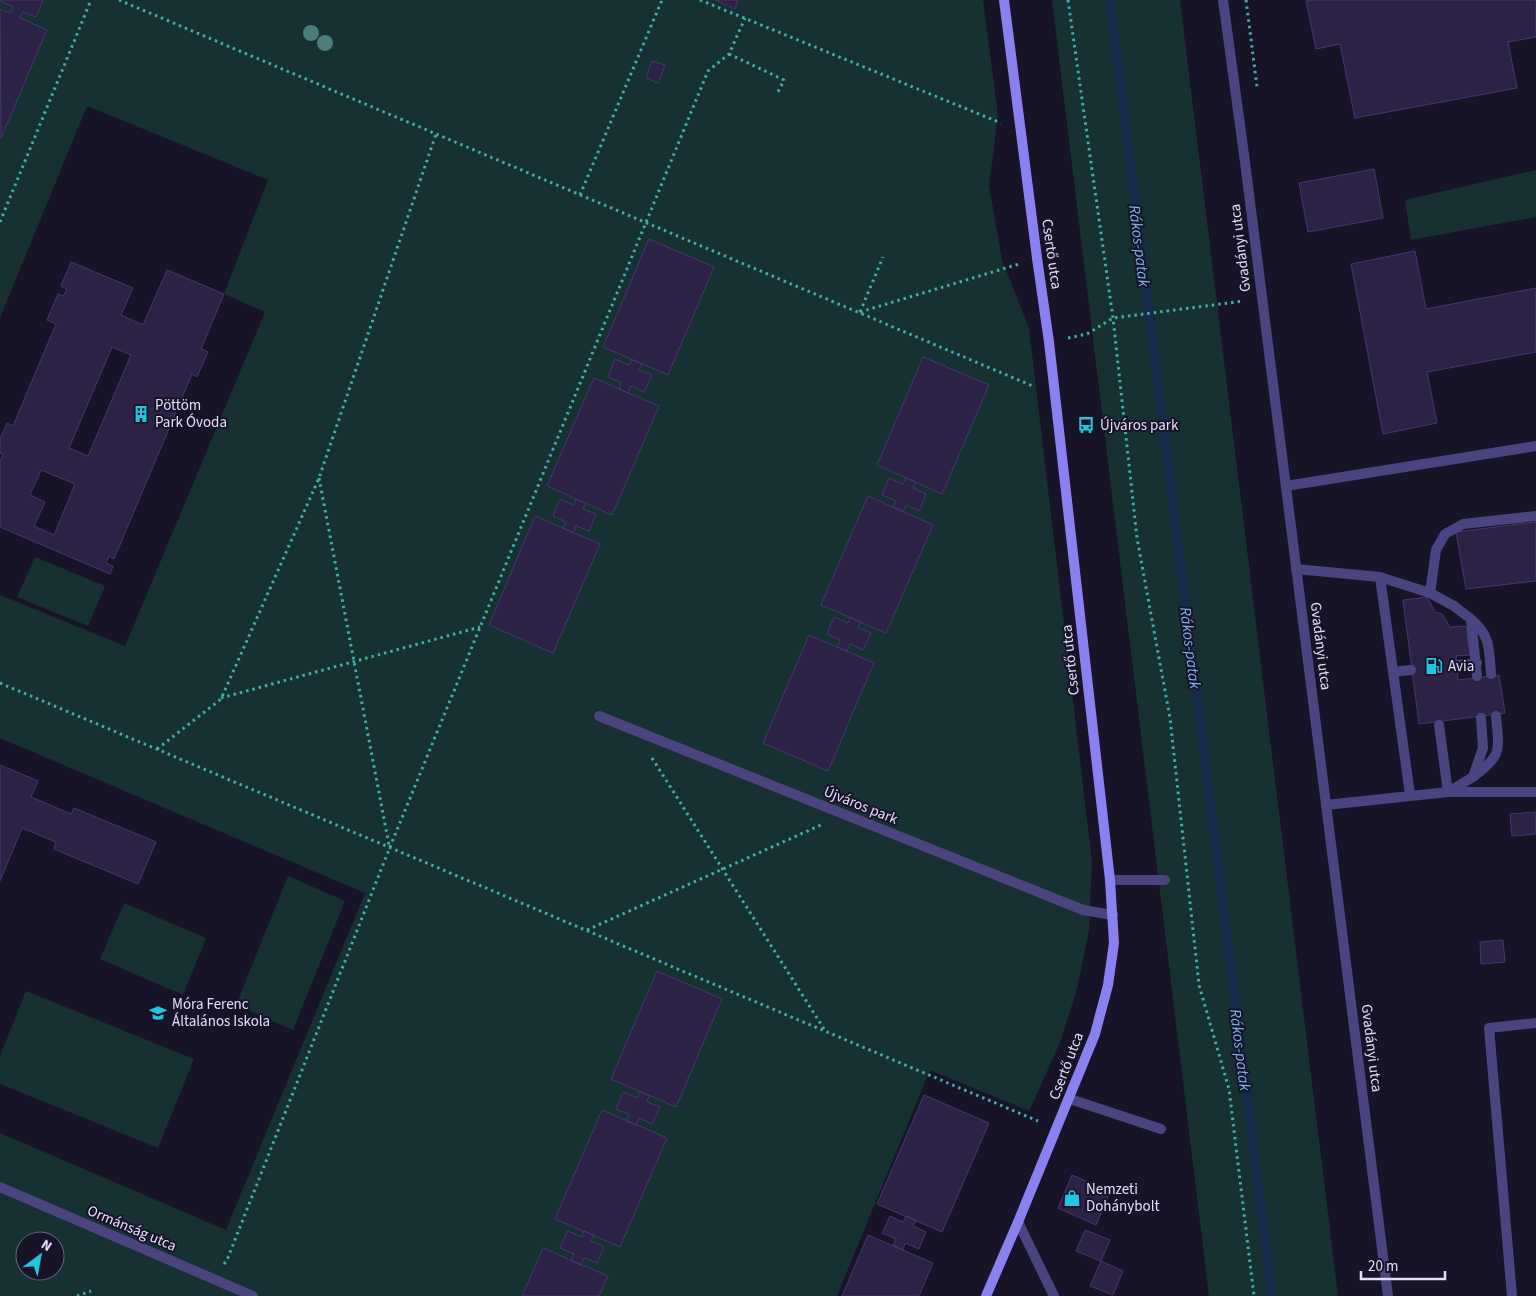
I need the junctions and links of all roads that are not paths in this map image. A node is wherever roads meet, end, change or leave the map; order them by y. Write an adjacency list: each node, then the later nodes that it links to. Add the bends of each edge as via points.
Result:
1 (1004, 0): 25 (street, Csertő utca, via 1036,258 1050,342)
2 (1223, 0): 4 (street, Gvadányi utca)
3 (1536, 446): 4 (street)
4 (1286, 486): 6 (street, Gvadányi utca)
5 (1536, 516): 8 (street, via 1463,524 1445,534 1436,550)
6 (1296, 569): 7 (street); 24 (street, Gvadányi utca)
7 (1380, 577): 8 (street); 13 (street)
8 (1430, 593): 9 (street)
9 (1471, 619): 10 (street); 14 (street, via 1482,628 1488,642)
10 (1477, 663): 11 (street); 15 (street)
11 (1458, 665)
12 (1410, 670): 13 (street)
13 (1393, 672): 23 (street)
14 (1491, 674)
15 (1477, 676)
16 (599, 716): 27 (street, Újváros park, via 1083,910)
17 (1496, 716): 20 (street, via 1499,749 1489,766)
18 (1481, 718): 20 (street, via 1483,748)
19 (1439, 724): 21 (street)
20 (1473, 777): 21 (street)
21 (1448, 792): 22 (street); 23 (street)
22 (1536, 792)
23 (1410, 795): 24 (street)
24 (1326, 805): 36 (street, Gvadányi utca)
25 (1110, 880): 26 (street); 27 (street, Csertő utca)
26 (1165, 880)
27 (1113, 915): 29 (street, Csertő utca, via 1114,942 1108,985 1095,1034)
28 (1536, 1023): 37 (street, via 1489,1028)
29 (1070, 1098): 30 (street); 32 (street, Csertő utca)
30 (1161, 1129)
31 (0, 1187): 33 (street, Ormánság utca)
32 (1018, 1222): 34 (street, Csertő utca); 35 (street)
33 (253, 1296)
34 (986, 1296)
35 (1054, 1296)
36 (1388, 1296)
37 (1512, 1296)

